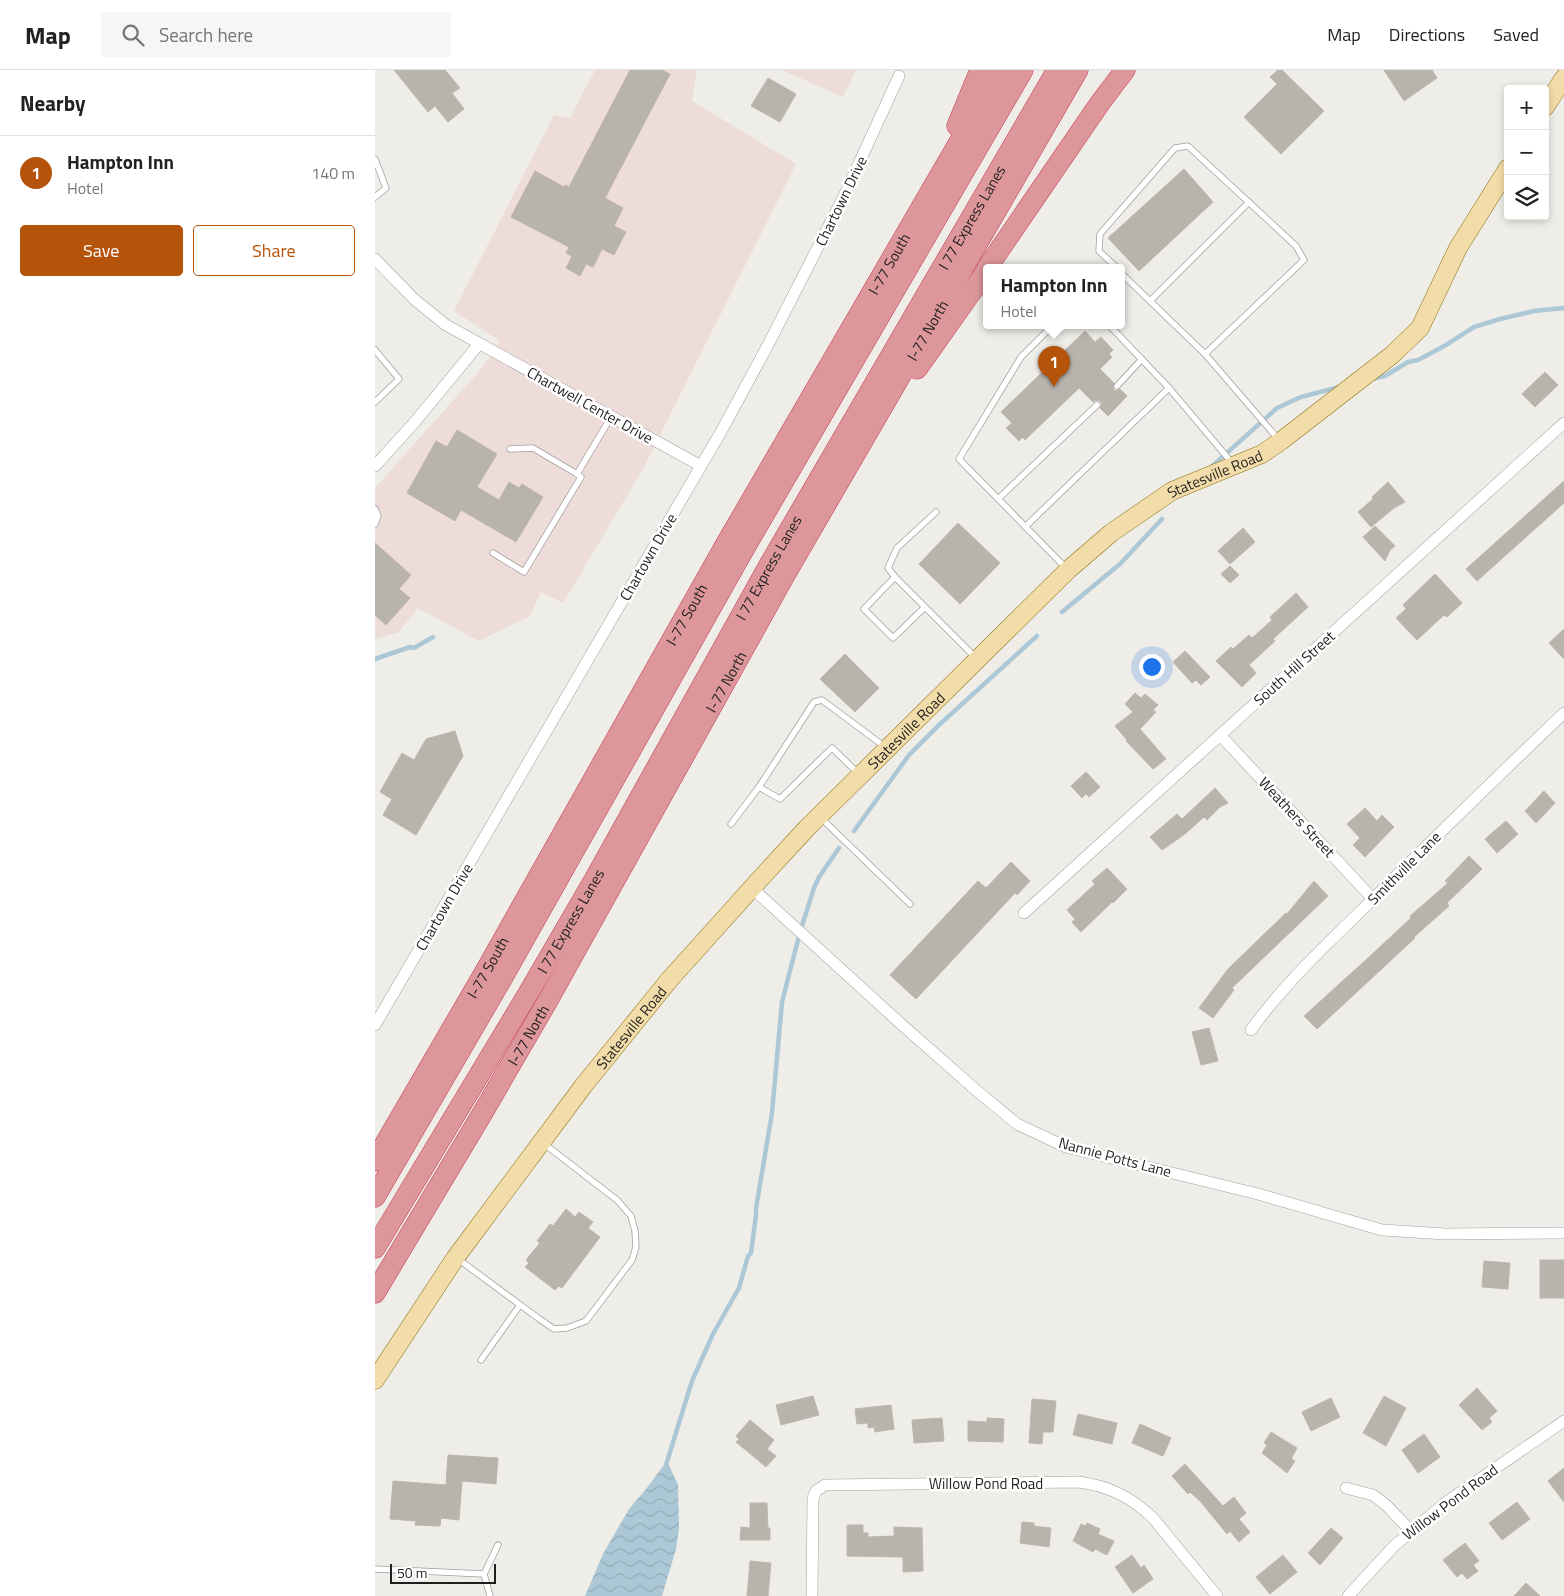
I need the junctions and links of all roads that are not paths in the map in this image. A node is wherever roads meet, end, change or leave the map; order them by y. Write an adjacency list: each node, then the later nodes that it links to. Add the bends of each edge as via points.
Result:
1 (980, 70): 13 (highway)
2 (1001, 70): 13 (highway, I-77 South)
3 (1023, 70): 65 (highway, I 77 Express Lanes, via 743,551)
4 (1057, 70): 67 (highway, I 77 Express Lanes, via 769,566 594,880)
5 (1078, 70): 35 (highway, I-77 North)
6 (1125, 70): 16 (highway)
7 (899, 76): 38 (street, Chartown Drive, via 843,198)
8 (1564, 78): 9 (main road)
9 (1549, 101)
10 (375, 159): 12 (lane, via 386,188)
11 (1504, 174): 33 (main road, Statesville Road, via 1458,248 1420,328 1392,355)
12 (375, 197)
13 (924, 202): 64 (highway, I-77 South)
14 (1249, 202): 17 (lane, via 1188,146 1175,148 1100,234 1099,251); 20 (lane); 25 (lane, via 1296,246 1304,260)
15 (375, 260): 23 (street, Chartwell Center Drive, via 433,315)
16 (990, 264)
17 (1113, 264)
18 (983, 275): 35 (highway)
19 (1125, 276): 20 (lane)
20 (1150, 301): 25 (lane)
21 (1049, 329): 40 (lane, via 1021,356 959,459)
22 (1113, 329): 26 (lane)
23 (479, 344): 31 (street, Chartwell Center Drive); 37 (street)
24 (375, 350): 29 (lane, via 399,380)
25 (1205, 354): 33 (lane)
26 (1142, 359): 27 (lane); 28 (lane)
27 (1117, 386)
28 (1169, 388): 36 (lane); 44 (lane)
29 (375, 402)
30 (1097, 405): 40 (lane)
31 (611, 416): 38 (street, Chartwell Center Drive); 39 (lane)
32 (1564, 423): 51 (street, South Hill Street)
33 (1281, 441): 36 (main road, Statesville Road, via 1262,454)
34 (510, 449): 39 (lane, via 533,448)
35 (849, 463): 69 (highway, I-77 North, via 542,1011)
36 (1234, 465): 46 (main road, Statesville Road, via 1171,491 1111,533)
37 (375, 466)
38 (701, 466): 61 (street, Chartown Drive)
39 (577, 474): 45 (lane, via 581,477 524,572)
40 (998, 499): 44 (lane)
41 (375, 509): 43 (lane, via 378,516)
42 (937, 512): 47 (lane, via 897,548 888,568)
43 (375, 524)
44 (1025, 527): 46 (lane)
45 (493, 553)
46 (1068, 570): 49 (main road, Statesville Road)
47 (895, 577): 48 (lane); 48 (lane, via 864,609 893,638)
48 (925, 606): 49 (lane)
49 (978, 660): 52 (main road, Statesville Road)
50 (1564, 713): 58 (street, Smithville Lane)
51 (1220, 735): 58 (street, Weathers Street); 60 (street, South Hill Street)
52 (887, 748): 53 (main road, Statesville Road); 54 (lane, via 822,700 813,702)
53 (860, 775): 54 (lane, via 832,748 780,799); 55 (main road, Statesville Road)
54 (759, 787): 56 (lane)
55 (819, 816): 57 (main road, Statesville Road); 59 (lane)
56 (731, 824)
57 (752, 888): 63 (main road, Statesville Road, via 626,1032); 66 (street, Nannie Potts Lane, via 1017,1124 1066,1147 1258,1194 1382,1230 1445,1234)
58 (1373, 899): 62 (street, Smithville Lane, via 1270,1003)
59 (910, 904)
60 (1024, 913)
61 (375, 1025)
62 (1251, 1030)
63 (541, 1141): 68 (main road, Statesville Road); 70 (lane, via 617,1200 631,1216 636,1247 631,1260 586,1321 567,1328 554,1328)
64 (375, 1161)
65 (375, 1197)
66 (1564, 1233)
67 (375, 1248)
68 (456, 1257): 70 (lane); 72 (main road, Statesville Road)
69 (375, 1293)
70 (520, 1305): 71 (lane)
71 (481, 1360)
72 (375, 1380)
73 (1564, 1421): 75 (street, Willow Pond Road, via 1445,1503)
74 (1346, 1488): 75 (street, via 1373,1495)
75 (1411, 1531): 82 (street, Willow Pond Road)
76 (498, 1546): 78 (lane)
77 (375, 1568): 78 (lane)
78 (484, 1574): 79 (lane)
79 (490, 1596)
80 (812, 1596): 81 (street, Willow Pond Road, via 813,1498 820,1487 842,1484 1069,1482 1102,1486 1120,1493 1142,1508)
81 (1217, 1596)
82 (1348, 1596)

